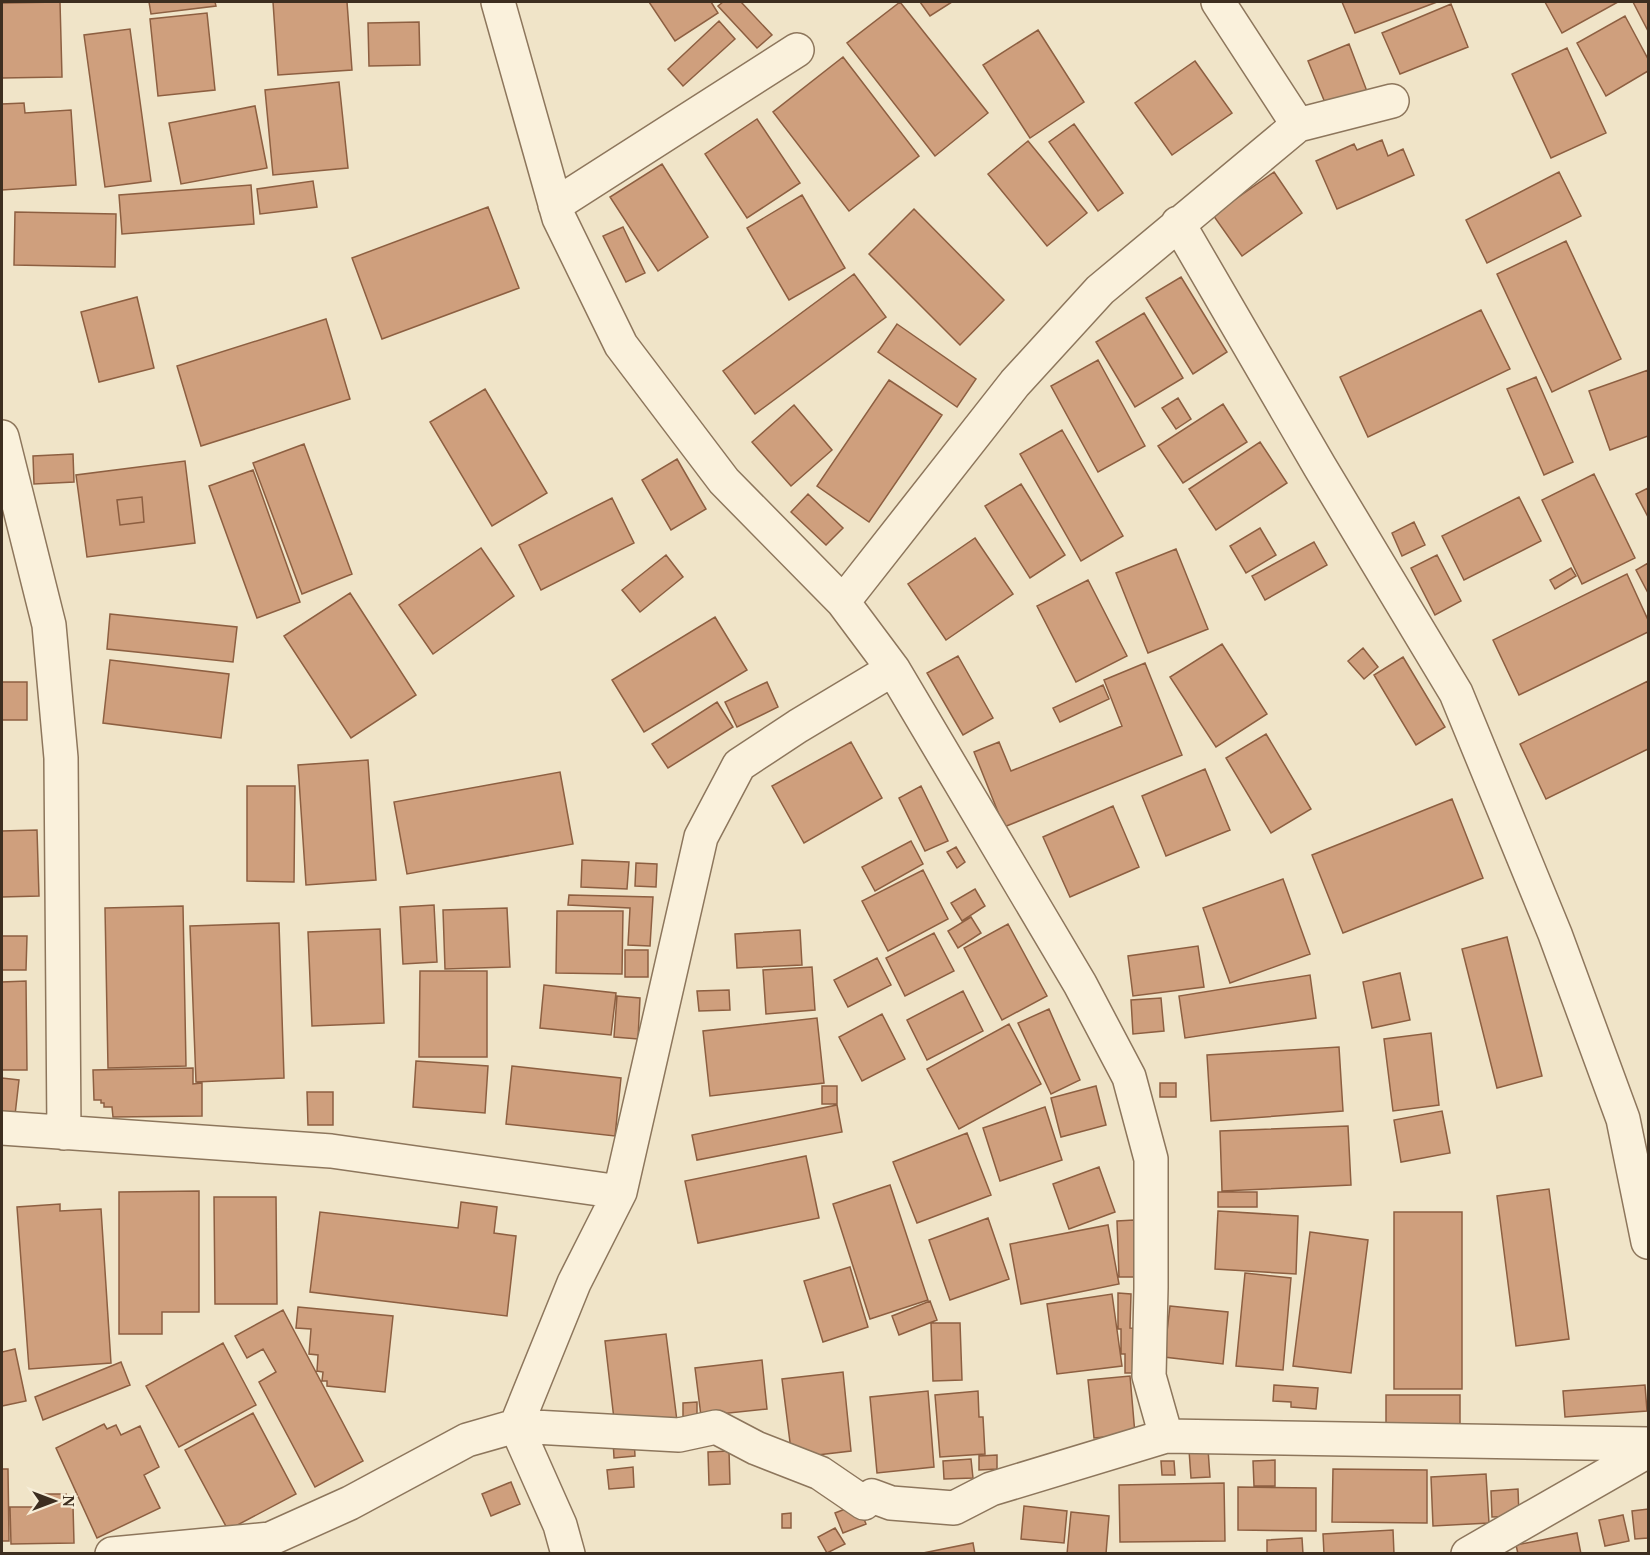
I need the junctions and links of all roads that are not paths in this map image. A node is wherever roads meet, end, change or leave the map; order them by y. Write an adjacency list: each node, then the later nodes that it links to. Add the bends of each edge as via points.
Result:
1 (498, 2): 6 (street)
2 (1218, 2): 5 (street)
3 (797, 50): 6 (street)
4 (1392, 101): 5 (street)
5 (1298, 125): 7 (street)
6 (555, 205): 9 (street, via 621,345 724,481)
7 (1178, 223): 9 (street, via 1100,290 1015,383); 14 (street, via 1456,693 1555,934 1623,1119)
8 (2, 437): 12 (street, via 49,625 61,758)
9 (843, 602): 10 (street)
10 (893, 669): 13 (street, via 739,765 700,837); 16 (street, via 1080,984 1129,1077 1151,1159 1149,1376)
11 (2, 1128): 12 (street)
12 (64, 1133): 13 (street, via 331,1151)
13 (620, 1192): 15 (street, via 574,1283)
14 (1648, 1242)
15 (516, 1426): 16 (street, via 679,1435 716,1427 756,1448 820,1473 864,1503 872,1496 891,1503 954,1508 991,1489); 19 (street, via 467,1440 350,1503 270,1539); 20 (street, via 561,1525)
16 (1166, 1436): 17 (street)
17 (1648, 1444)
18 (1648, 1451): 21 (street)
19 (112, 1554)
20 (568, 1554)
21 (1468, 1554)

